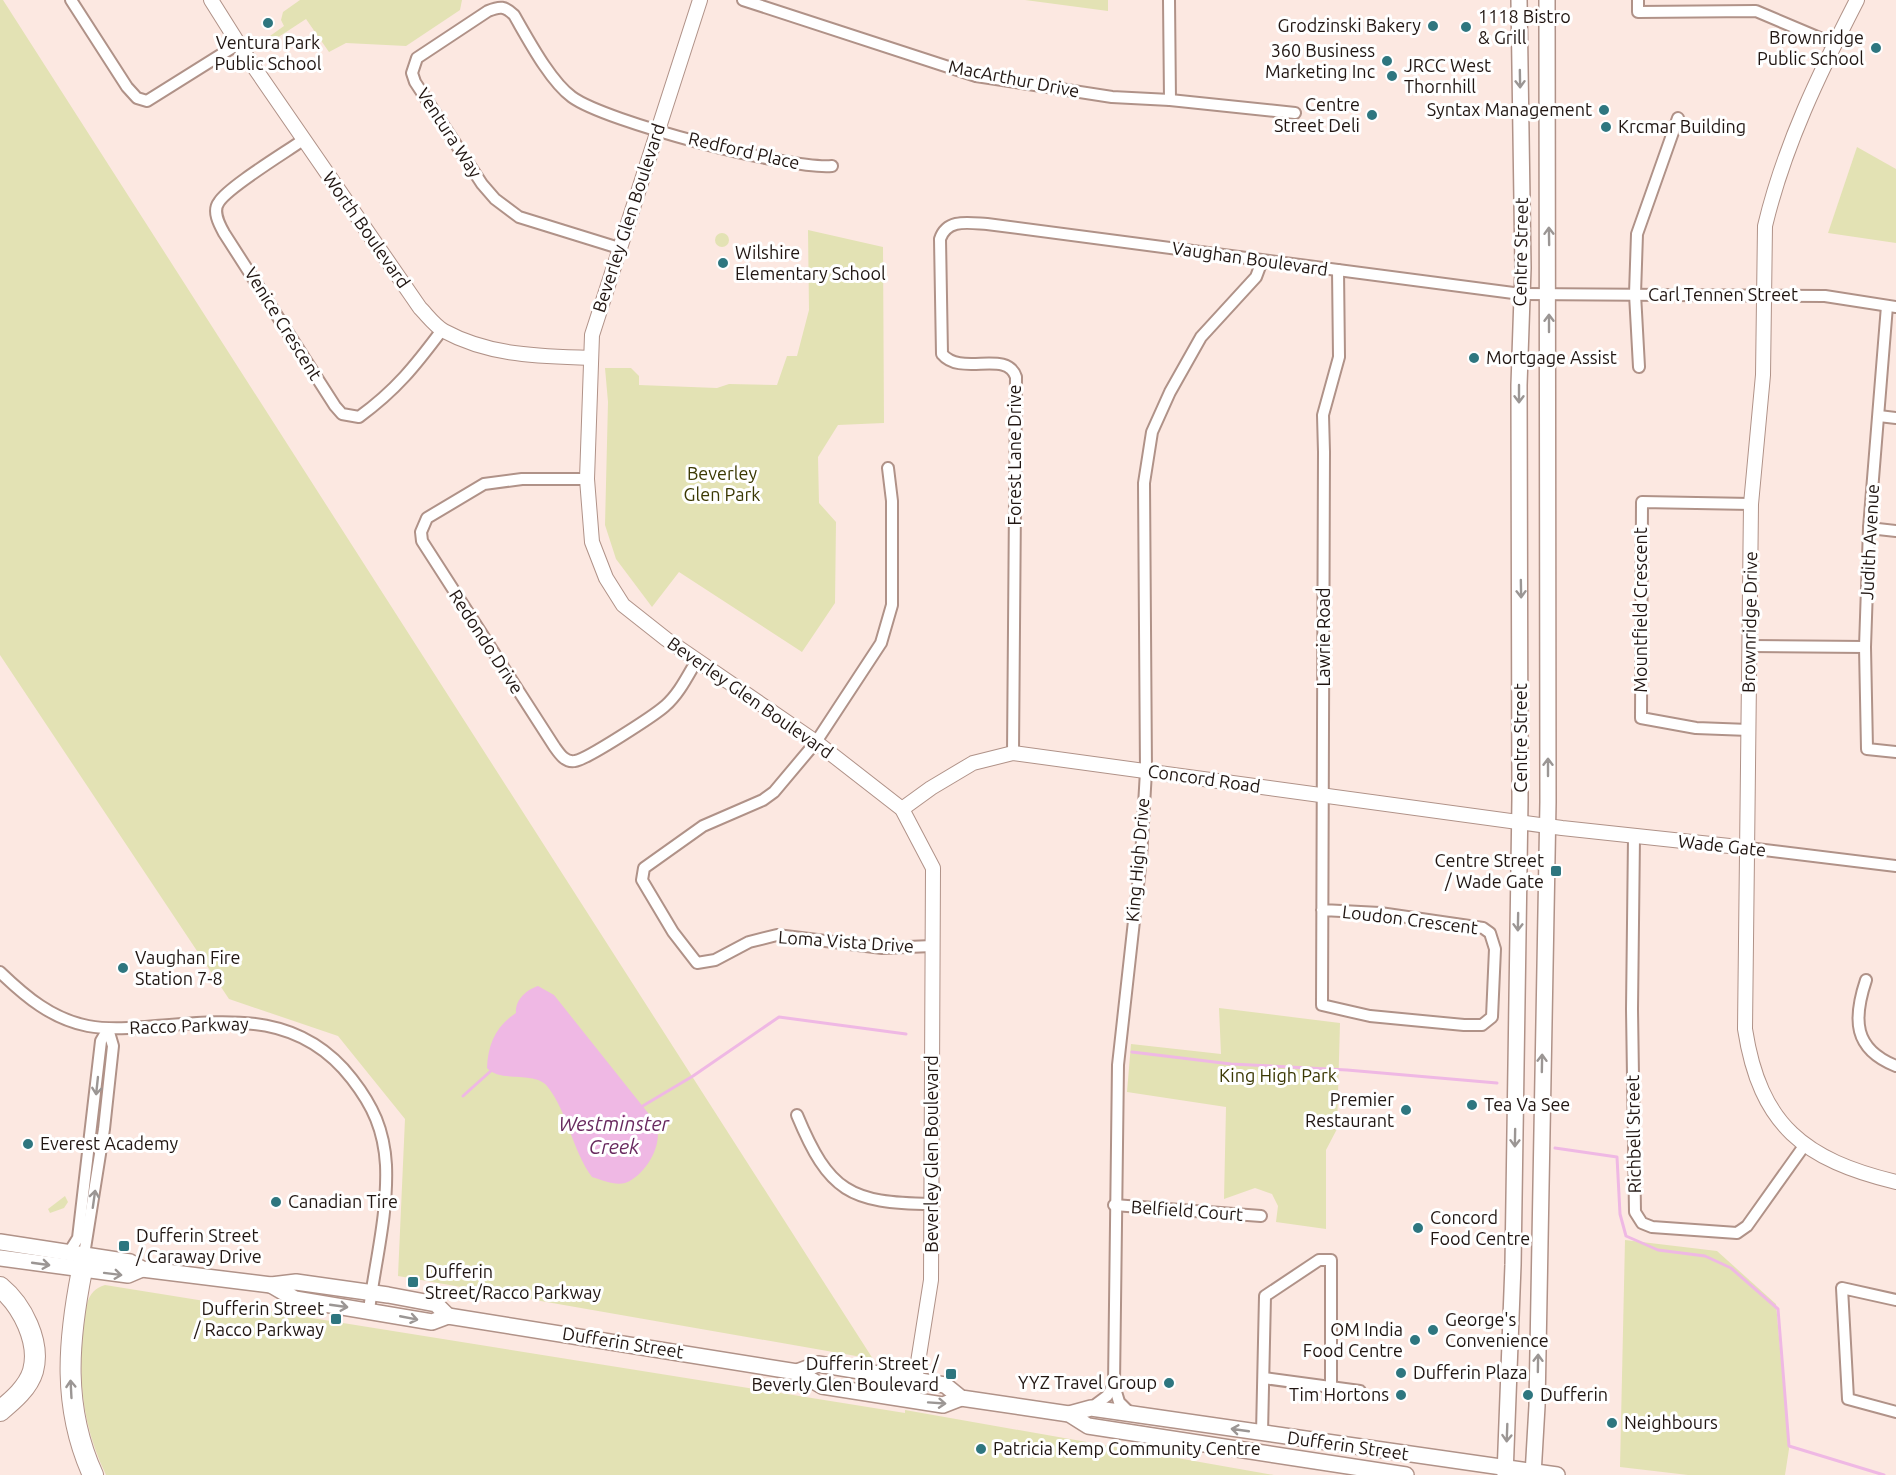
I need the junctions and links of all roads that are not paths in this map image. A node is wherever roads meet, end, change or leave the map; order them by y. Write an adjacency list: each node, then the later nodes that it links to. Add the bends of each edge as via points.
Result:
1 (71, 0): 11 (street, via 127,87 137,98 147,101)
2 (211, 0): 11 (street, Worth Boulevard)
3 (700, 0): 15 (street, Beverley Glen Boulevard)
4 (743, 0): 12 (street, MacArthur Drive, via 976,76 1112,97)
5 (1169, 0): 12 (street)
6 (1519, 0): 22 (main road, Centre Street, one-way to 22)
7 (1547, 0): 25 (main road, Centre Street, one-way to 7)
8 (1638, 0): 10 (street, via 1638,12 1756,10)
9 (1857, 0): 10 (street, Brownridge Drive)
10 (1834, 44): 24 (street, Brownridge Drive, via 1814,83 1771,202 1765,226)
11 (238, 45): 16 (street, Worth Boulevard)
12 (1170, 100): 13 (street, MacArthur Drive)
13 (1295, 113)
14 (1678, 118): 23 (street, via 1637,234)
15 (657, 129): 17 (street, Redford Place, via 797,165); 19 (street, Beverley Glen Boulevard); 19 (street, Ventura Way, via 571,97 507,8 488,10 413,64 415,82 495,199 519,217)
16 (303, 140): 27 (street, Worth Boulevard, via 420,308); 27 (street, Venice Crescent, via 232,189 218,202 216,212 224,233 335,406 342,414 359,417 399,385)
17 (832, 166)
18 (951, 225): 20 (street, Vaughan Boulevard, via 987,224); 43 (street, Forest Lane Drive, via 940,239 942,354 961,365 1005,365 1016,377)
19 (619, 248): 28 (street, Beverley Glen Boulevard, via 593,327)
20 (1262, 261): 21 (street, Vaughan Boulevard); 44 (street, King High Drive, via 1256,277 1201,337 1152,432 1144,483)
21 (1338, 270): 22 (street, Vaughan Boulevard); 45 (street, Lawrie Road, via 1339,357 1322,430)
22 (1521, 294): 25 (street, Vaughan Boulevard); 47 (main road, Centre Street, one-way to 47)
23 (1635, 294): 24 (street, Carl Tennen Street); 25 (street, Carl Tennen Street); 29 (street)
24 (1764, 294): 26 (street, Carl Tennen Street, via 1825,296); 34 (street, Brownridge Drive, via 1763,375)
25 (1549, 295): 48 (main road, Centre Street, one-way to 25)
26 (1891, 306): 30 (street, Judith Avenue)
27 (442, 330): 28 (street, Worth Boulevard, via 494,351)
28 (590, 358): 33 (street, Beverley Glen Boulevard)
29 (1639, 367)
30 (1879, 416): 31 (street); 35 (street, Judith Avenue)
31 (1896, 418)
32 (888, 468): 41 (street, via 892,501 892,605 888,624 881,643)
33 (587, 479): 39 (street, Beverley Glen Boulevard, via 592,542 606,578 623,605); 39 (street, Redondo Drive, via 522,478 484,484 427,518 422,541 554,746 570,761 590,755 665,706)
34 (1751, 504): 37 (street, Brownridge Drive); 40 (street, Mountfield Crescent, via 1642,502 1641,718 1696,728)
35 (1869, 528): 36 (street); 38 (street, Judith Avenue)
36 (1896, 531)
37 (1750, 646): 38 (street); 40 (street, Brownridge Drive)
38 (1865, 646): 42 (street, Judith Avenue, via 1867,749)
39 (697, 660): 41 (street, Beverley Glen Boulevard)
40 (1749, 730): 50 (street, Brownridge Drive)
41 (816, 742): 46 (street, Beverley Glen Boulevard); 53 (street, Loma Vista Drive, via 774,792 703,826 645,868 642,880 648,893 697,963 715,960 748,942 777,935 882,948)
42 (1896, 752)
43 (1013, 753): 44 (street, Concord Road); 46 (street, Concord Road, via 973,763)
44 (1146, 771): 45 (street, Concord Road); 63 (street, King High Drive, via 1141,858 1118,1065)
45 (1324, 796): 47 (street, Concord Road); 52 (street, Lawrie Road)
46 (902, 809): 53 (street, Beverley Glen Boulevard, via 933,868)
47 (1520, 821): 48 (street, Concord Road); 90 (main road, Centre Street, one-way to 90, via 1513,1254)
48 (1547, 826): 49 (street, Wade Gate); 90 (main road, Centre Street, one-way to 48, via 1532,1455 1535,1442)
49 (1634, 837): 50 (street, Wade Gate); 60 (street, Richbell Street, via 1635,1212 1652,1227 1737,1233 1747,1226)
50 (1748, 848): 51 (street, Wade Gate); 60 (street, Brownridge Drive, via 1745,1029 1749,1057 1766,1099)
51 (1896, 866)
52 (1322, 910): 56 (street, Lawrie Road); 56 (street, Loudon Crescent, via 1474,925 1490,933 1495,949 1493,1013 1482,1025 1371,1016)
53 (933, 946): 62 (street, Beverley Glen Boulevard)
54 (0, 972): 57 (street, Racco Parkway, via 25,996 53,1014)
55 (1866, 980): 58 (street, via 1857,1016 1860,1034 1879,1059)
56 (1322, 1005)
57 (108, 1029): 66 (street, one-way to 66, via 101,1041 78,1238); 68 (street, one-way to 57, via 113,1046); 71 (street, Racco Parkway, via 247,1022 282,1028 314,1044 342,1066 370,1102 380,1123 386,1165 384,1216)
58 (1896, 1066)
59 (797, 1115): 62 (street, via 813,1151 842,1187 883,1202)
60 (1804, 1146): 61 (street, Brownridge Drive, via 1855,1172)
61 (1896, 1182)
62 (931, 1204): 77 (street, Beverley Glen Boulevard, via 931,1280)
63 (1114, 1205): 64 (street, Belfield Court); 78 (street, King High Drive)
64 (1261, 1216)
65 (0, 1242): 66 (main road, Dufferin Street)
66 (68, 1254): 68 (main road, Dufferin Street)
67 (0, 1258): 68 (main road, Dufferin Street, one-way to 68)
68 (83, 1263): 69 (main road, Dufferin Street, via 128,1275 142,1269); 91 (highway, one-way to 68, via 80,1447 72,1412 71,1338)
69 (271, 1285): 71 (main road, Dufferin Street, via 296,1282); 73 (main road, Dufferin Street, one-way to 73, via 295,1299)
70 (0, 1287): 84 (highway, via 24,1316 34,1348 32,1372 17,1397)
71 (372, 1293): 73 (street, Racco Parkway); 74 (main road, Dufferin Street, via 436,1304)
72 (1896, 1300): 85 (street, via 1842,1288 1848,1399)
73 (369, 1310): 74 (main road, Dufferin Street, one-way to 74, via 432,1322)
74 (448, 1316): 75 (main road, Dufferin Street)
75 (797, 1371): 77 (main road, Dufferin Street, via 818,1364); 82 (main road, Dufferin Street, via 822,1386)
76 (1264, 1378): 79 (street); 79 (street, via 1265,1296 1319,1260 1331,1260); 88 (street)
77 (914, 1380): 81 (main road, Dufferin Street, via 945,1385); 82 (street, Beverley Glen Boulevard)
78 (1113, 1385): 83 (street, via 1107,1396); 87 (street, King High Drive, via 1119,1402)
79 (1331, 1385): 80 (street)
80 (1360, 1391)
81 (961, 1398): 82 (main road, Dufferin Street, one-way to 81, via 943,1405); 86 (main road, Dufferin Street)
82 (912, 1400)
83 (1091, 1407): 86 (main road, Dufferin Street); 87 (main road, Dufferin Street)
84 (0, 1411)
85 (1896, 1412)
86 (1069, 1414): 89 (main road, Dufferin Street, via 1088,1426)
87 (1131, 1414): 88 (main road, Dufferin Street, one-way to 87)
88 (1262, 1433): 90 (main road, Dufferin Street)
89 (1275, 1455): 90 (main road); 92 (main road, Dufferin Street)
90 (1514, 1473): 93 (main road, Dufferin Street)
91 (93, 1475)
92 (1406, 1475)
93 (1557, 1475)

